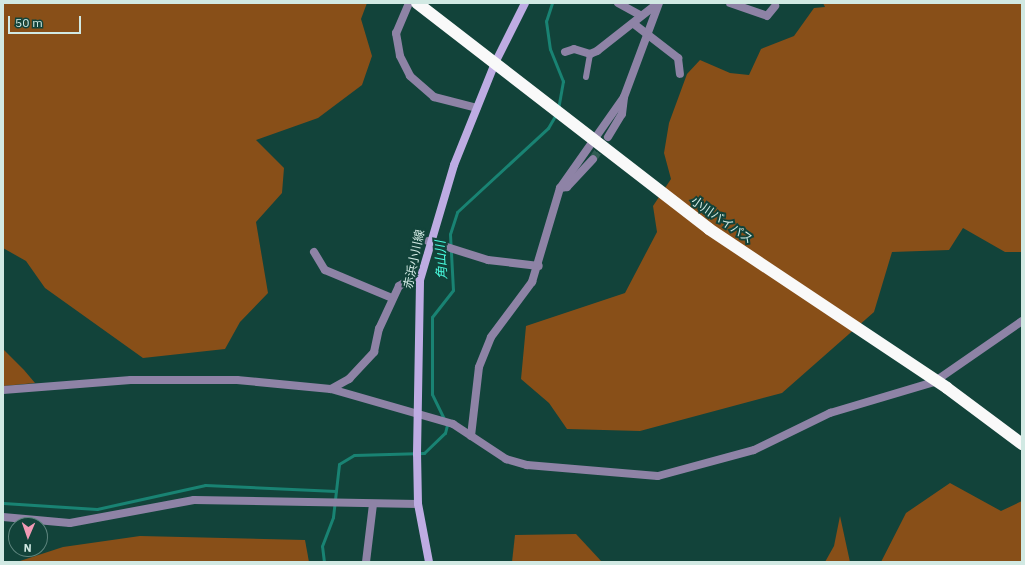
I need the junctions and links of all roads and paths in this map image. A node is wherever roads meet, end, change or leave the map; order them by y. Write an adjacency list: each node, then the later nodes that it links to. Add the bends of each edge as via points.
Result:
1 (416, 3): 13 (highway, 小川バイパス)
2 (525, 3): 13 (main road, 赤浜小川線)
3 (618, 3): 8 (street)
4 (658, 3): 8 (street); 10 (street)
5 (730, 3): 7 (street, via 767,16)
6 (407, 6): 17 (street, via 397,24 396,42 410,76 434,97)
7 (775, 6)
8 (640, 16): 9 (street)
9 (634, 24): 10 (street); 12 (street)
10 (648, 34): 14 (street, via 678,58); 16 (street)
11 (564, 52): 12 (street, via 574,49)
12 (590, 54): 15 (lane)
13 (495, 63): 17 (main road, 赤浜小川線); 19 (highway, 小川バイパス)
14 (680, 74)
15 (586, 76)
16 (624, 97): 18 (street, via 622,114); 19 (street)
17 (477, 108): 22 (main road, 赤浜小川線)
18 (608, 137)
19 (594, 143): 21 (street); 28 (highway, 小川バイパス, via 709,229)
20 (593, 159): 21 (street, via 567,187)
21 (560, 188): 24 (street)
22 (428, 241): 24 (street, via 509,265); 25 (main road, 赤浜小川線)
23 (314, 252): 26 (street, via 325,270)
24 (539, 266): 32 (street, via 525,296 491,337 479,367)
25 (420, 280): 26 (street, via 402,283); 31 (main road, 赤浜小川線)
26 (392, 298): 29 (street, via 374,352 349,379)
27 (1022, 321): 28 (street)
28 (936, 381): 32 (street, via 911,392 830,414 754,450 658,476 527,464 495,454); 33 (highway, 小川バイパス)
29 (331, 389): 30 (street, via 237,380 131,380); 31 (street)
30 (3, 390)
31 (416, 414): 32 (street, via 453,424); 35 (main road, 赤浜小川線)
32 (471, 436)
33 (1022, 444)
34 (372, 504): 35 (street); 36 (street, via 194,500 70,523); 37 (street)
35 (418, 504): 38 (main road, 赤浜小川線)
36 (3, 517)
37 (366, 562)
38 (429, 562)

